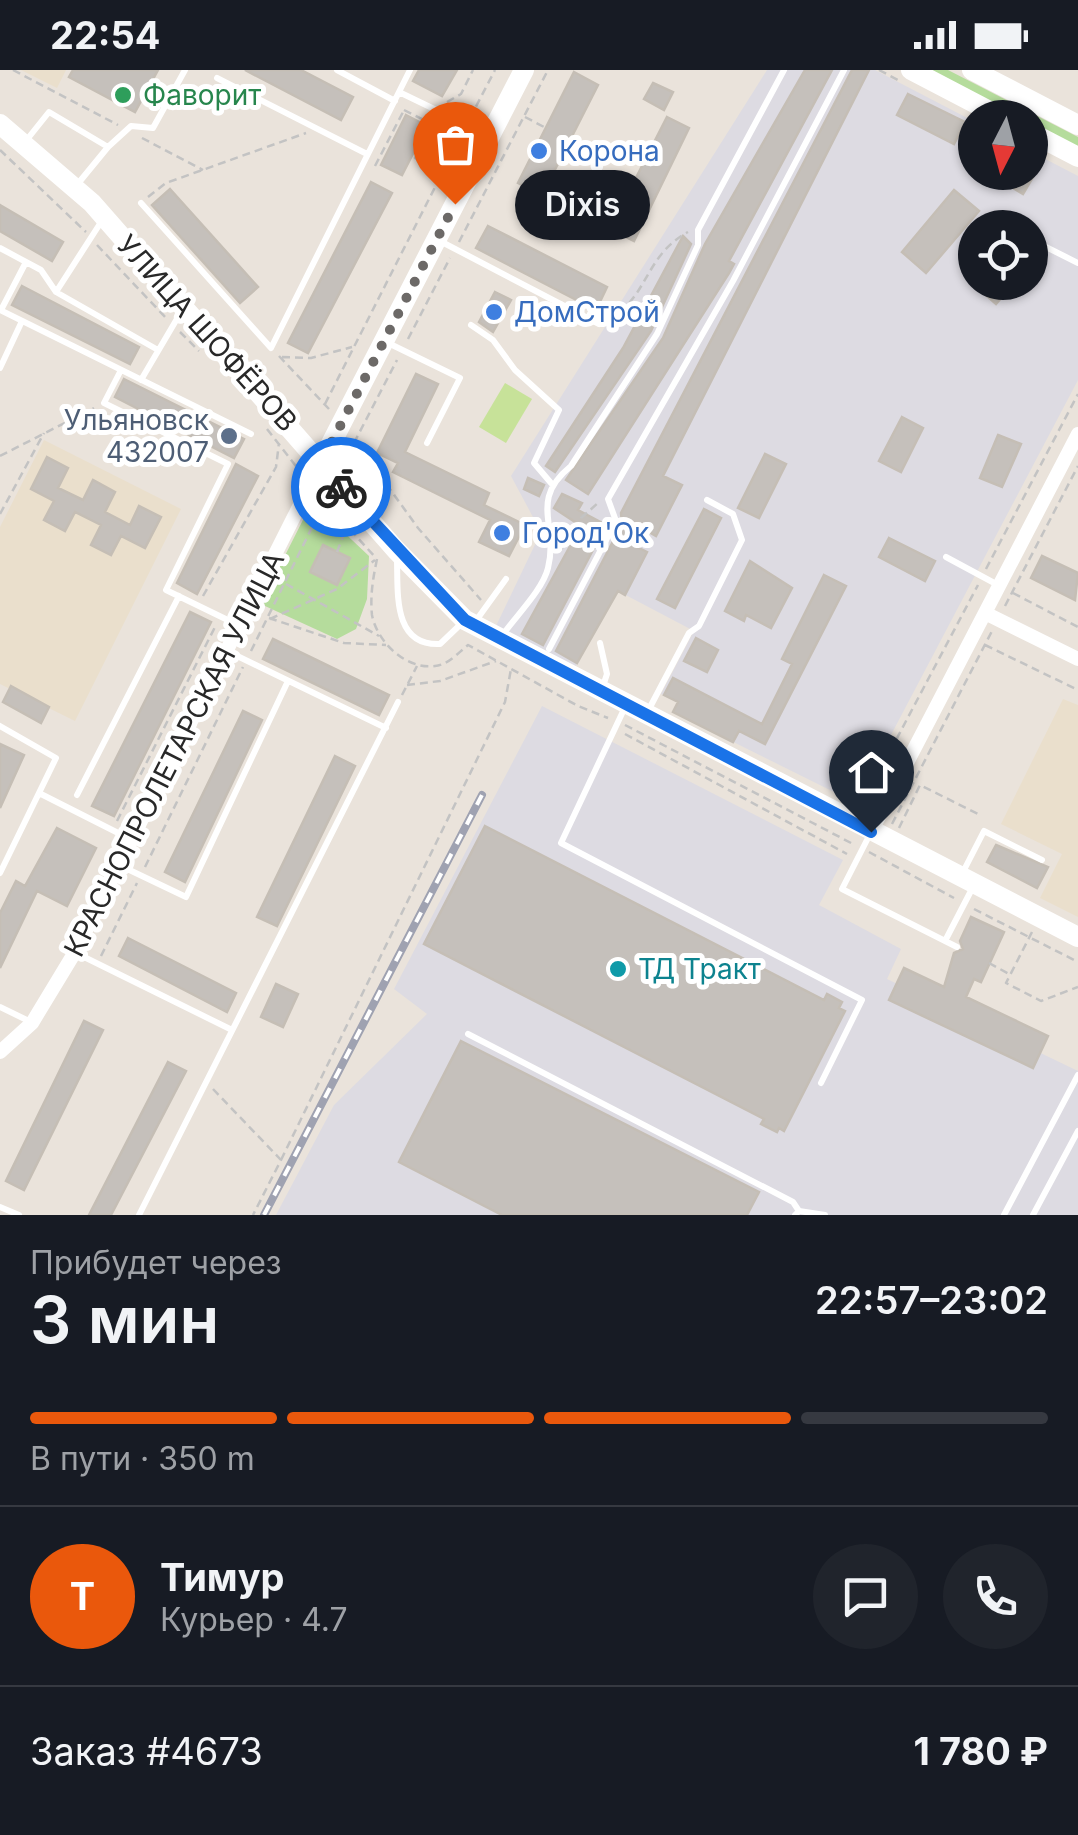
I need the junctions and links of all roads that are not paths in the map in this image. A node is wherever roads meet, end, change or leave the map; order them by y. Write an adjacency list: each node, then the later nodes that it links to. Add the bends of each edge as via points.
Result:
1 (184, 70): 18 (lane, via 153,128 126,130)
2 (337, 70): 12 (lane)
3 (410, 70): 10 (lane)
4 (524, 70): 15 (street, КРАСНОПРОЛЕТАРСКАЯ УЛИЦА)
5 (784, 70): 44 (lane, via 701,225 657,334 571,466)
6 (844, 70): 56 (lane, via 608,499 616,520)
7 (911, 70): 11 (street)
8 (972, 70): 14 (street)
9 (217, 78): 19 (lane)
10 (399, 92): 12 (lane); 15 (lane)
11 (968, 100)
12 (395, 101): 19 (lane)
13 (0, 124): 17 (street, УЛИЦА ШОФЁРОВ)
14 (1078, 125)
15 (490, 136): 24 (street, КРАСНОПРОЛЕТАРСКАЯ УЛИЦА)
16 (1048, 141): 20 (street)
17 (25, 142): 18 (lane, via 49,112); 21 (street, УЛИЦА ШОФЁРОВ)
18 (108, 147): 21 (lane)
19 (368, 154): 22 (lane, via 272,348)
20 (1078, 156)
21 (75, 186): 23 (street, УЛИЦА ШОФЁРОВ)
22 (141, 203)
23 (104, 218): 29 (lane); 31 (street, УЛИЦА ШОФЁРОВ)
24 (437, 239): 34 (lane); 35 (street, КРАСНОПРОЛЕТАРСКАЯ УЛИЦА)
25 (0, 248): 27 (lane)
26 (1048, 249): 28 (lane)
27 (26, 262): 29 (lane); 30 (lane)
28 (1078, 263)
29 (56, 292): 36 (lane)
30 (0, 310): 32 (lane)
31 (178, 316): 36 (lane); 43 (street, УЛИЦА ШОФЁРОВ)
32 (22, 321): 37 (lane); 38 (lane)
33 (471, 324): 44 (lane, via 559,410 534,464)
34 (599, 324)
35 (385, 341): 42 (lane, via 460,378); 43 (street, КРАСНОПРОЛЕТАРСКАЯ УЛИЦА)
36 (158, 350): 39 (lane)
37 (0, 368)
38 (121, 370): 39 (lane); 50 (lane, via 104,403 228,464 166,590)
39 (141, 380): 40 (lane)
40 (252, 434)
41 (1078, 434): 49 (street)
42 (427, 444)
43 (322, 461): 46 (street, УЛИЦА ШОФЁРОВ); 52 (street, КРАСНОПРОЛЕТАРСКАЯ УЛИЦА)
44 (551, 482): 54 (lane, via 548,569)
45 (707, 500): 62 (lane, via 732,514 742,540)
46 (396, 550): 53 (street, УЛИЦА ШОФЁРОВ); 53 (lane, via 399,611 407,631 440,644)
47 (946, 557): 49 (lane)
48 (506, 579): 53 (lane)
49 (1006, 589): 51 (street)
50 (179, 596): 52 (lane); 67 (lane)
51 (992, 616): 58 (street); 68 (street)
52 (239, 626): 57 (street, КРАСНОПРОЛЕТАРСКАЯ УЛИЦА)
53 (469, 630): 54 (street, УЛИЦА ШОФЁРОВ)
54 (500, 639): 60 (street, УЛИЦА ШОФЁРОВ)
55 (600, 643): 60 (lane)
56 (549, 649)
57 (226, 651): 59 (lane); 69 (street, КРАСНОПРОЛЕТАРСКАЯ УЛИЦА)
58 (1078, 660)
59 (288, 681): 65 (lane); 71 (lane, via 186,897)
60 (602, 691): 63 (street, УЛИЦА ШОФЁРОВ)
61 (398, 702): 65 (lane)
62 (646, 714): 63 (street, УЛИЦА ШОФЁРОВ); 68 (street, УЛИЦА ШОФЁРОВ)
63 (620, 718): 84 (lane, via 561,842 862,1000)
64 (0, 726): 66 (lane, via 56,758)
65 (386, 728): 80 (lane)
66 (39, 794): 69 (lane); 72 (lane)
67 (77, 795)
68 (875, 835): 73 (street, УЛИЦА ШОФЁРОВ); 75 (lane, via 842,889)
69 (131, 840): 71 (street, КРАСНОПРОЛЕТАРСКАЯ УЛИЦА)
70 (1042, 860): 73 (lane, via 984,831)
71 (118, 865): 77 (street, КРАСНОПРОЛЕТАРСКАЯ УЛИЦА)
72 (0, 873)
73 (967, 881): 74 (street, УЛИЦА ШОФЁРОВ); 75 (lane)
74 (1078, 936)
75 (945, 942): 76 (lane)
76 (957, 948)
77 (74, 952): 79 (street, КРАСНОПРОЛЕТАРСКАЯ УЛИЦА); 80 (lane)
78 (0, 1008): 79 (lane)
79 (32, 1023): 82 (street, КРАСНОПРОЛЕТАРСКАЯ УЛИЦА)
80 (230, 1029): 89 (lane)
81 (468, 1034): 87 (lane, via 793,1202)
82 (0, 1052)
83 (1078, 1075): 91 (lane)
84 (821, 1084)
85 (1078, 1131): 92 (lane)
86 (0, 1207): 88 (lane)
87 (797, 1213): 90 (lane)
88 (20, 1215)
89 (138, 1215)
90 (825, 1215)
91 (1004, 1215)
92 (1034, 1215)

